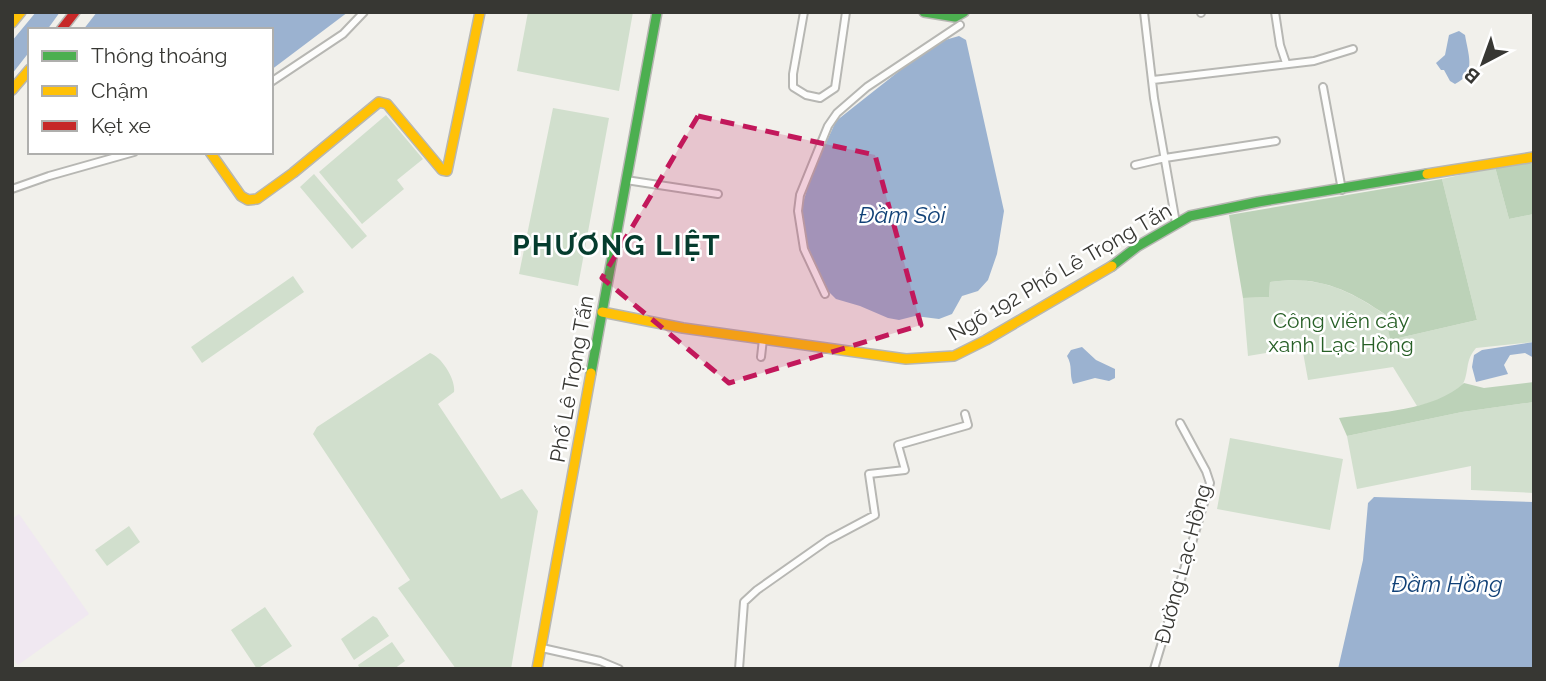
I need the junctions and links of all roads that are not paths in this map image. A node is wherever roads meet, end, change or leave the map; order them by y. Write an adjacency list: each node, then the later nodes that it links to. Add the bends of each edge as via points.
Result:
1 (21, 12): 12 (street)
2 (75, 12): 14 (street)
3 (364, 12): 19 (street, via 343,34)
4 (480, 12): 24 (street, via 447,171 387,104 379,102 257,200 241,196)
5 (657, 12): 28 (street, Phố Lê Trọng Tấn)
6 (804, 12): 7 (street, via 793,86 820,98 835,88)
7 (846, 12)
8 (924, 12): 9 (street, via 956,17)
9 (964, 12)
10 (1144, 12): 18 (street)
11 (1275, 12): 16 (street)
12 (12, 23)
13 (960, 25): 33 (street, via 867,87 828,126 798,211 804,249)
14 (63, 28)
15 (1353, 50): 16 (street)
16 (1286, 63): 18 (street)
17 (28, 71): 21 (street)
18 (1153, 80): 26 (street)
19 (273, 81)
20 (1323, 87): 30 (street)
21 (12, 90)
22 (1276, 141): 26 (street)
23 (127, 154): 29 (street)
24 (211, 154)
25 (1534, 157): 30 (street, Ngõ 192 Phố Lê Trọng Tấn)
26 (1165, 158): 27 (street); 32 (street)
27 (1135, 165)
28 (626, 180): 31 (street); 34 (street, Phố Lê Trọng Tấn)
29 (12, 190)
30 (1342, 190): 32 (street, Ngõ 192 Phố Lê Trọng Tấn, via 1212,211)
31 (718, 194)
32 (1176, 222): 35 (street, Ngõ 192 Phố Lê Trọng Tấn, via 1126,257 954,356 906,359)
33 (825, 294)
34 (602, 312): 35 (street, Ngõ 192 Phố Lê Trọng Tấn); 39 (street, Phố Lê Trọng Tấn)
35 (763, 339): 36 (street)
36 (761, 357)
37 (965, 414): 42 (street, via 968,425 898,445 905,470 869,474 875,515 828,540 744,602)
38 (1180, 423): 43 (street, Đường Lạc Hồng, via 1210,483)
39 (541, 648): 40 (street, Phố Lê Trọng Tấn); 41 (street)
40 (537, 669)
41 (619, 669)
42 (739, 669)
43 (1154, 669)

